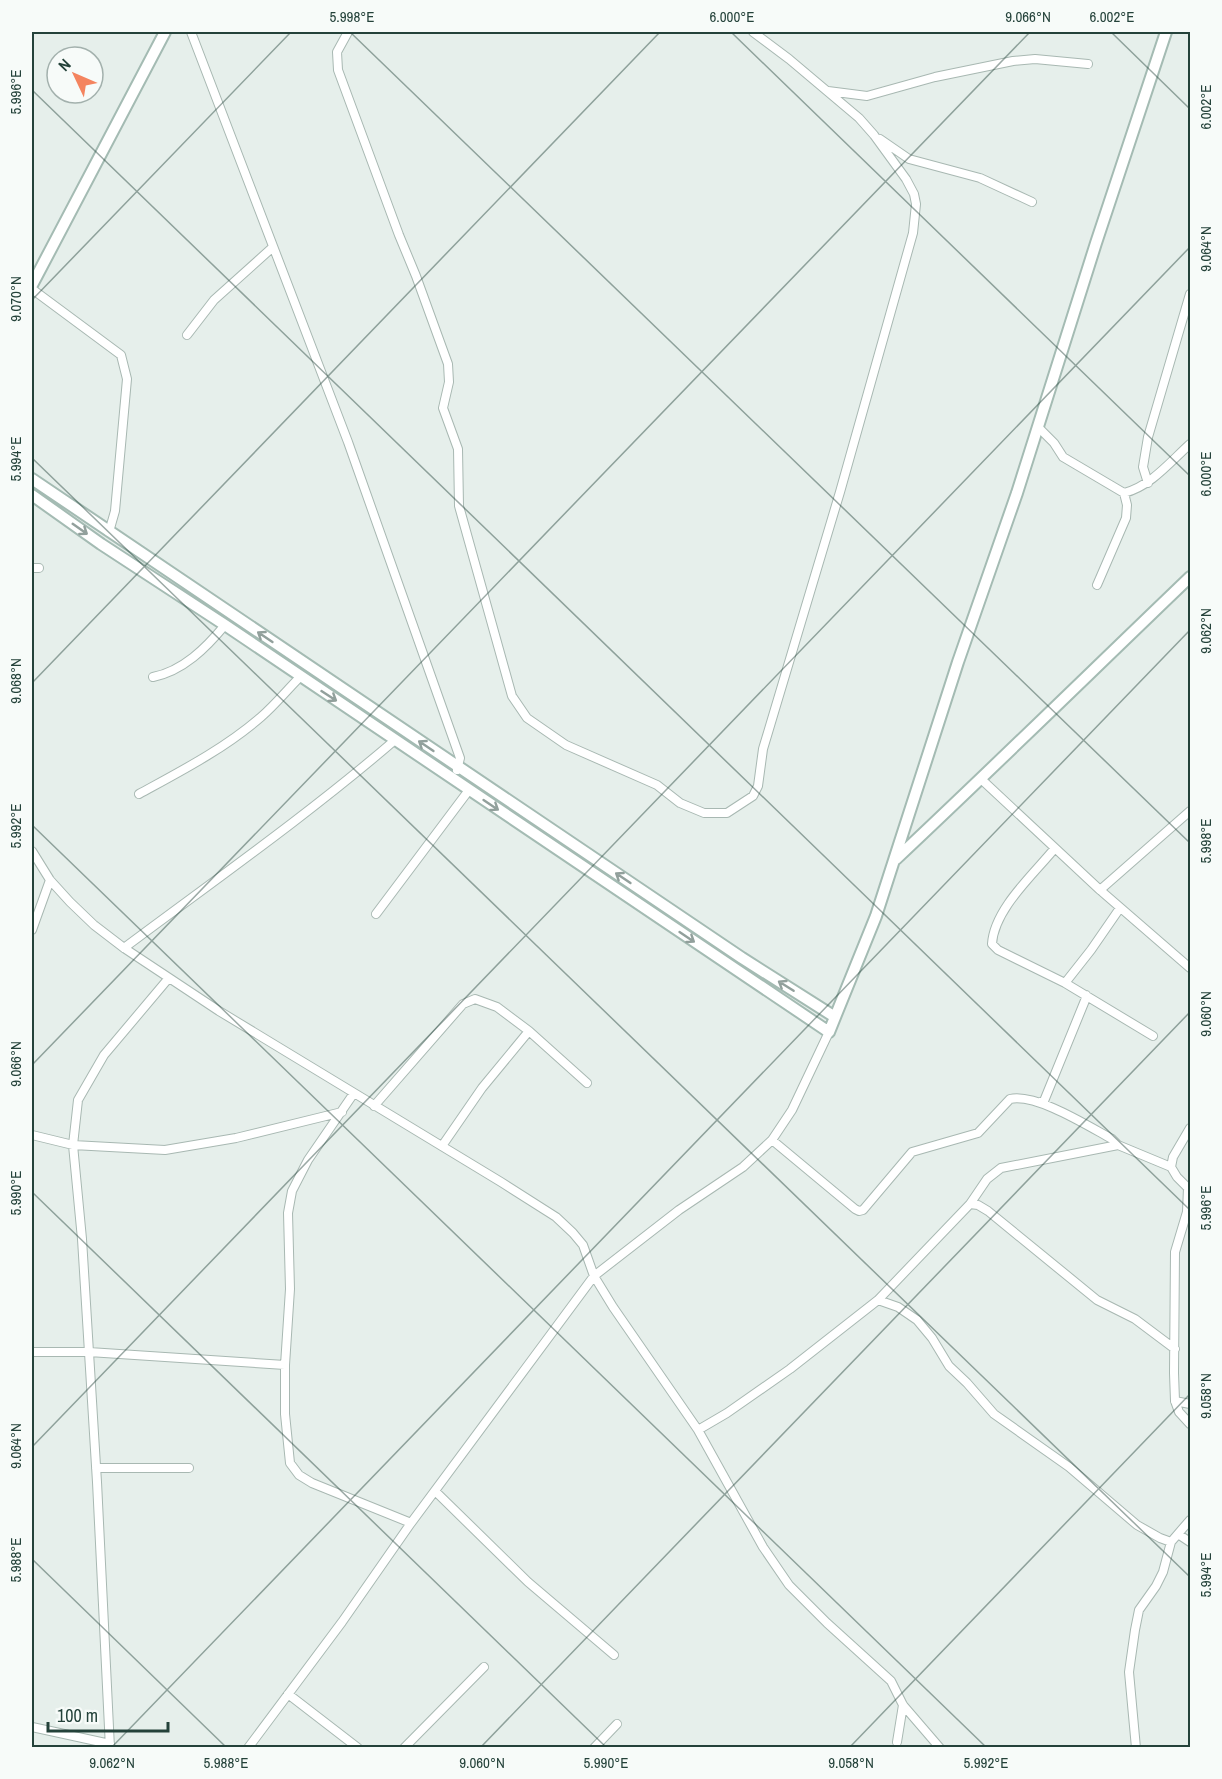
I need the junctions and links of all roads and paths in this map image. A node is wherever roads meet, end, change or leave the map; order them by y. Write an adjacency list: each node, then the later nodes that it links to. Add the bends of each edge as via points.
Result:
1 (165, 32): 11 (street)
2 (191, 32): 10 (street)
3 (348, 32): 8 (street, via 337,52 339,70 448,364 449,382 443,408 458,449 459,506 512,696 527,718 566,745 657,785 680,803 704,813 727,813 753,796 758,786 763,748 913,233 914,194)
4 (753, 32): 7 (street)
5 (1164, 32): 14 (street)
6 (1088, 64): 7 (street, via 1013,61 867,96)
7 (826, 91): 8 (street)
8 (874, 135): 9 (street, via 909,159 980,178)
9 (1032, 202)
10 (273, 247): 13 (street, via 214,300); 27 (street, via 356,464 460,758)
11 (32, 287): 20 (street, via 121,355 128,379 115,511)
12 (1191, 294): 17 (street, via 1148,437 1143,467)
13 (187, 335)
14 (1038, 427): 18 (street, via 1063,457); 35 (street)
15 (1191, 444): 17 (street)
16 (32, 479): 20 (street)
17 (1148, 483): 18 (street)
18 (1124, 493): 22 (street, via 1126,519)
19 (32, 495): 23 (street, one-way to 23)
20 (109, 532): 27 (street, one-way to 20)
21 (1191, 577): 29 (street)
22 (1096, 585)
23 (225, 625): 24 (street, via 207,647 186,663); 25 (street)
24 (153, 677)
25 (300, 677): 26 (street, one-way to 26); 31 (street, via 261,717 224,745)
26 (395, 740): 28 (street); 41 (street, via 348,780)
27 (459, 767): 28 (street); 46 (street, one-way to 27)
28 (453, 779): 30 (street)
29 (981, 779): 33 (street); 35 (street)
30 (469, 790): 39 (street); 48 (street, one-way to 48)
31 (139, 794)
32 (1191, 811): 37 (street)
33 (1055, 848): 37 (street); 44 (street, via 1014,896 997,923 992,944)
34 (32, 851): 36 (street)
35 (894, 860): 46 (street)
36 (50, 880): 40 (street); 41 (street, via 94,926)
37 (1100, 890): 38 (street)
38 (1120, 908): 42 (street); 44 (street)
39 (376, 914)
40 (32, 930)
41 (124, 948): 43 (street)
42 (1191, 968)
43 (168, 979): 51 (street); 58 (street, via 104,1055 78,1100)
44 (1065, 983): 45 (street)
45 (1086, 995): 49 (street); 52 (street)
46 (835, 1017): 48 (street)
47 (529, 1031): 50 (street); 53 (street, via 497,1007 475,999 463,1004); 60 (street, via 482,1088)
48 (829, 1032): 57 (street, via 792,1110)
49 (1154, 1036)
50 (587, 1083)
51 (354, 1093): 53 (street); 54 (street)
52 (1041, 1102): 57 (street, via 1010,1099 978,1133 912,1152 859,1211); 59 (street)
53 (374, 1106): 60 (street)
54 (342, 1112): 58 (street, via 236,1138 165,1150); 69 (street, via 308,1160 292,1191 288,1213 290,1289)
55 (1191, 1128): 61 (street, via 1173,1157)
56 (32, 1135): 58 (street)
57 (772, 1140): 64 (street, via 743,1167)
58 (73, 1145): 68 (street)
59 (1118, 1145): 61 (street); 63 (street, via 1001,1168 987,1179)
60 (442, 1146): 64 (street, via 556,1217 584,1245)
61 (1172, 1167): 62 (street)
62 (1189, 1188): 66 (street, via 1187,1212 1175,1252)
63 (970, 1204): 65 (street); 66 (street, via 988,1211 1097,1300 1135,1319)
64 (594, 1276): 73 (street); 76 (street)
65 (878, 1300): 73 (street, via 790,1369); 80 (street, via 917,1320 948,1366 994,1414 1069,1467 1137,1525)
66 (1175, 1349): 70 (street)
67 (32, 1352): 68 (street)
68 (89, 1352): 69 (street); 74 (street)
69 (285, 1365): 78 (street, via 290,1463 299,1475)
70 (1175, 1401): 71 (street); 72 (street)
71 (1191, 1404)
72 (1191, 1424)
73 (698, 1430): 85 (street, via 763,1547 789,1585 891,1681)
74 (96, 1468): 75 (street); 89 (street)
75 (189, 1468)
76 (435, 1491): 78 (street); 82 (street, via 528,1582)
77 (1191, 1520): 79 (street)
78 (411, 1523): 84 (street)
79 (1178, 1534): 80 (street); 81 (street)
80 (1172, 1542): 95 (street, via 1163,1572 1140,1610 1135,1630 1129,1672)
81 (1191, 1542)
82 (614, 1655)
83 (484, 1668): 92 (street)
84 (288, 1694): 90 (street); 91 (street)
85 (903, 1705): 88 (street); 94 (street)
86 (617, 1724): 93 (street)
87 (32, 1727): 89 (street)
88 (897, 1742)
89 (110, 1746)
90 (248, 1748)
91 (358, 1748)
92 (404, 1748)
93 (594, 1748)
94 (940, 1748)
95 (1136, 1748)

